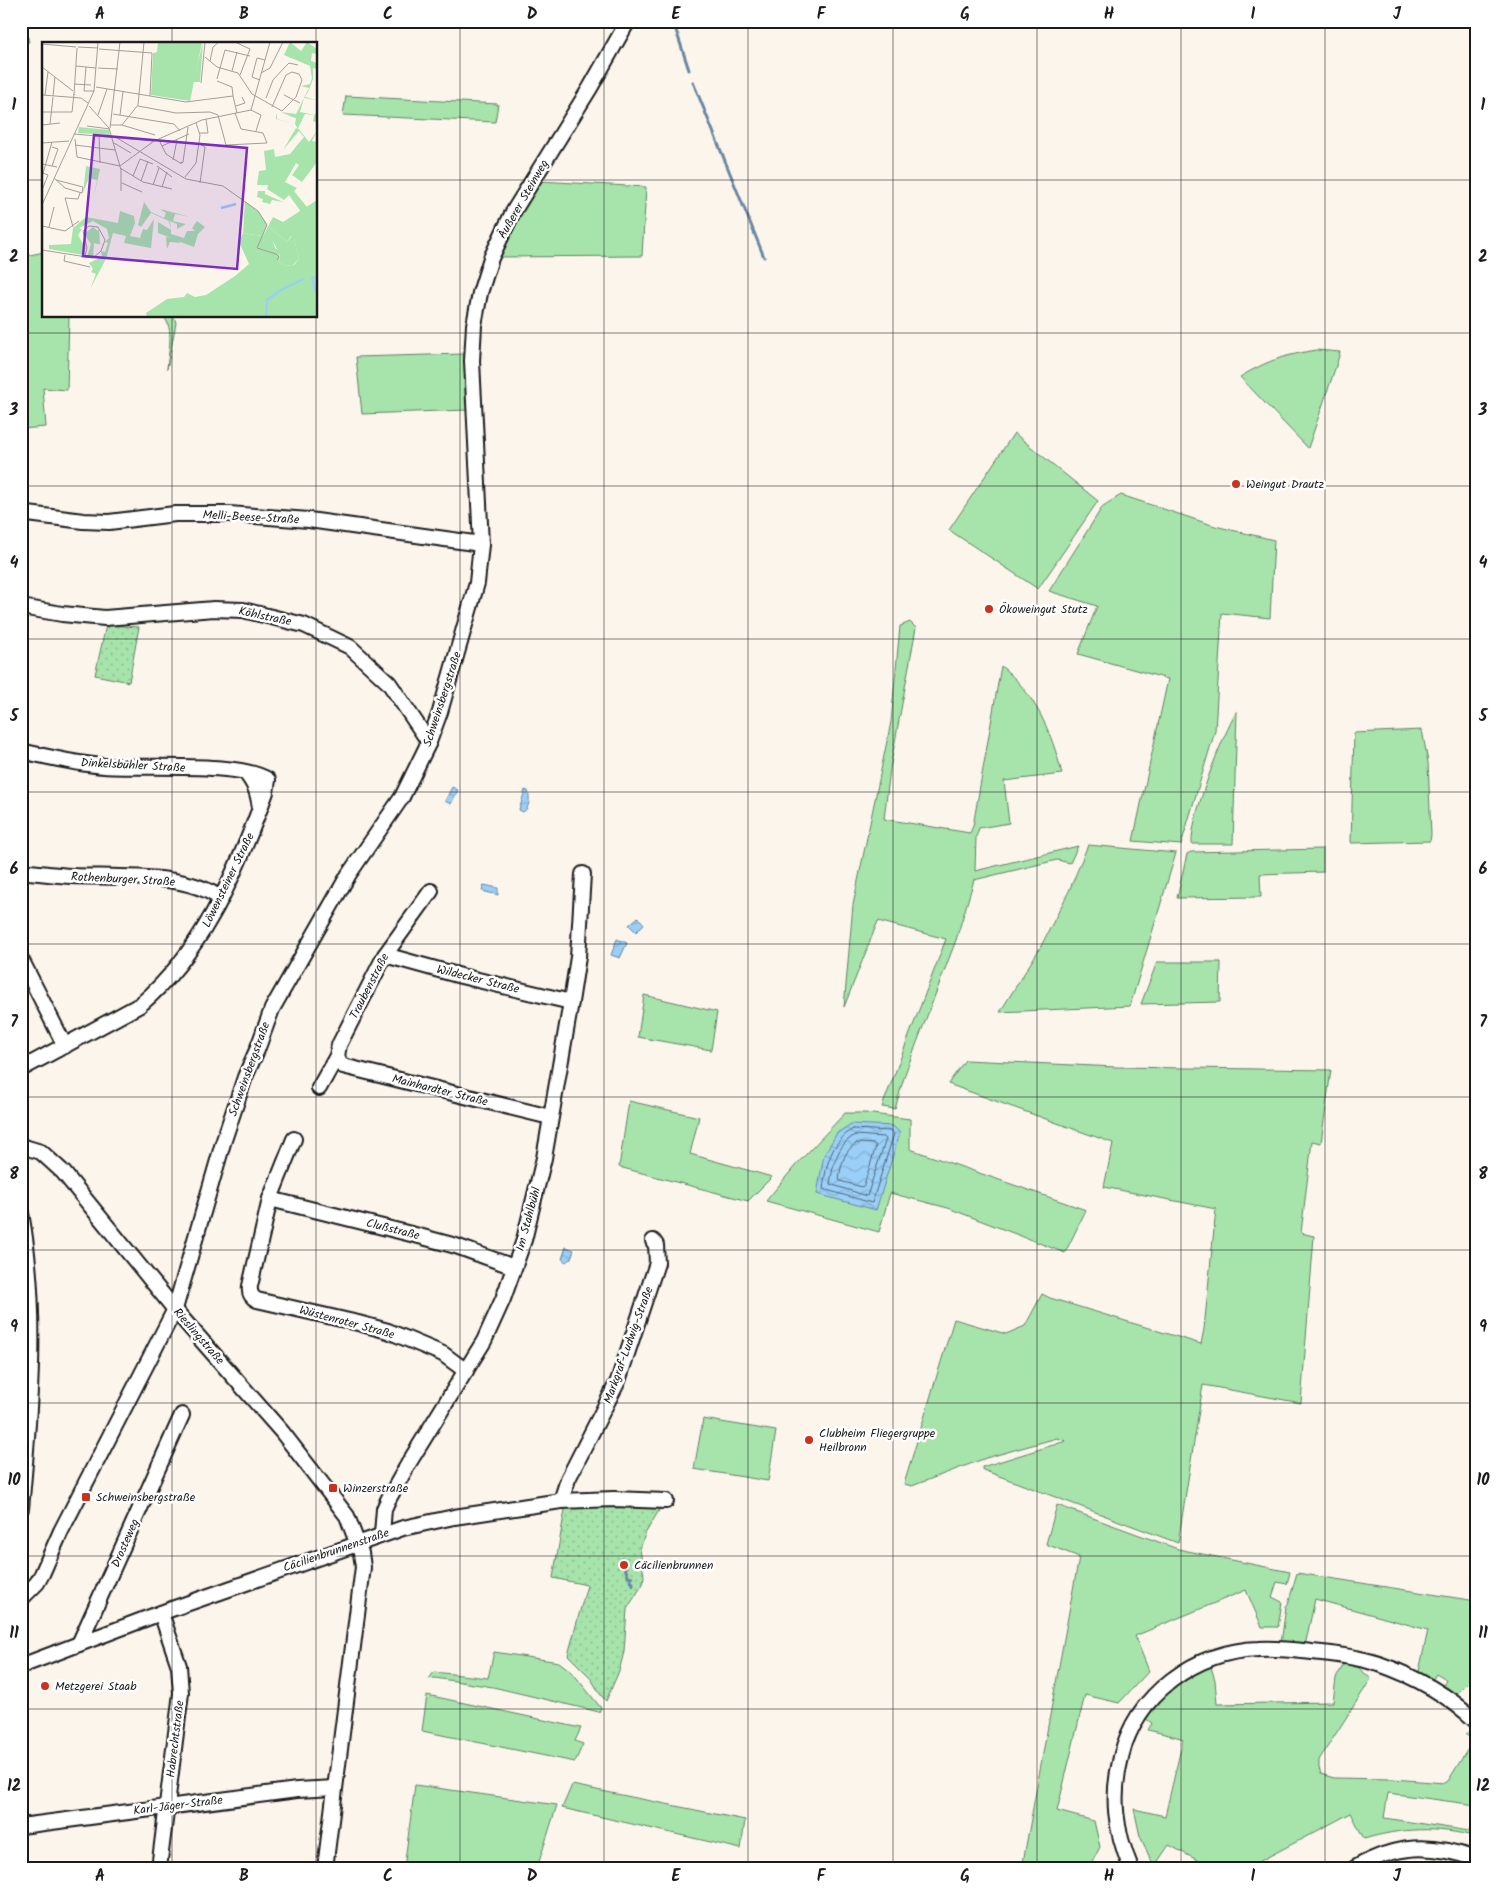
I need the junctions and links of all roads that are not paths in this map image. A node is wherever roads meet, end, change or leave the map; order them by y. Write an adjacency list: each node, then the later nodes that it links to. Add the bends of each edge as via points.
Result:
1 (628, 21): 3 (street, Äußerer Steinweg, via 513,212 491,258 480,294 472,361)
2 (21, 516): 3 (street, Melli-Beese-Straße, via 109,522 175,514 229,514 309,520)
3 (481, 544): 5 (street, Schweinsbergstraße, via 477,583)
4 (21, 607): 5 (street, Köhlstraße, via 105,618 214,609 243,610 304,625 350,647 389,683)
5 (429, 742): 26 (street, Schweinsbergstraße, via 402,797 349,874 272,1009 231,1118)
6 (21, 751): 7 (street, Dinkelsbühler Straße, via 81,764 217,768 260,775 268,780)
7 (260, 808): 11 (street, Löwensteiner Straße)
8 (21, 871): 11 (street, Rothenburger Straße, via 181,882 211,891)
9 (582, 874): 14 (street, Im Stahlbühl)
10 (431, 891): 12 (street, Traubenstraße)
11 (221, 899): 15 (street, Löwensteiner Straße, via 202,934 157,991 140,1005)
12 (385, 954): 14 (street, Wildecker Straße); 16 (street, Traubenstraße)
13 (21, 960): 15 (street)
14 (572, 1002): 19 (street, Im Stahlbühl)
15 (65, 1046): 17 (street, Löwensteiner Straße)
16 (337, 1056): 18 (street, Traubenstraße); 19 (street, Mainhardter Straße, via 343,1066)
17 (21, 1069)
18 (320, 1088)
19 (550, 1117): 25 (street, Im Stahlbühl, via 536,1193)
20 (294, 1139): 22 (street)
21 (21, 1146): 26 (street, Rieslingstraße, via 41,1152 63,1172)
22 (270, 1199): 25 (street, Clußstraße, via 456,1246); 27 (street, Wüstenroter Straße, via 249,1291 257,1300 388,1332 443,1354)
23 (21, 1213): 31 (street, via 30,1279 31,1390)
24 (653, 1241): 29 (street, Markgraf-Ludwig-Straße, via 657,1263 618,1381)
25 (514, 1267): 27 (street, Im Stahlbühl, via 494,1322)
26 (175, 1309): 33 (street, Rieslingstraße, via 266,1413 348,1516); 34 (street, Schweinsbergstraße, via 42,1574)
27 (466, 1370): 32 (street, Im Stahlbühl, via 388,1500)
28 (182, 1415): 36 (street, Drosteweg)
29 (560, 1501): 30 (street, Cäcilienbrunnenstraße); 32 (street, Cäcilienbrunnenstraße, via 454,1517)
30 (666, 1501)
31 (21, 1509)
32 (382, 1534): 33 (street, Cäcilienbrunnenstraße)
33 (358, 1544): 35 (street, Cäcilienbrunnenstraße); 39 (street, via 363,1560 362,1574)
34 (21, 1599)
35 (161, 1613): 36 (street, Cäcilienbrunnenstraße); 40 (street, Habrechtstraße, via 177,1656 181,1684)
36 (79, 1644): 37 (street, Cäcilienbrunnenstraße)
37 (21, 1666)
38 (1476, 1721): 45 (street, via 1424,1684 1357,1658 1259,1648 1230,1653 1195,1666 1171,1680 1147,1703 1132,1725 1123,1747 1117,1779 1116,1815)
39 (335, 1788): 40 (street, Karl-Jäger-Straße); 44 (street)
40 (167, 1807): 41 (street, Karl-Jäger-Straße); 43 (street, Habrechtstraße)
41 (21, 1826)
42 (1476, 1859): 46 (street, via 1440,1849 1413,1848 1382,1854)
43 (159, 1868)
44 (325, 1868)
45 (1131, 1868)
46 (1354, 1868)

